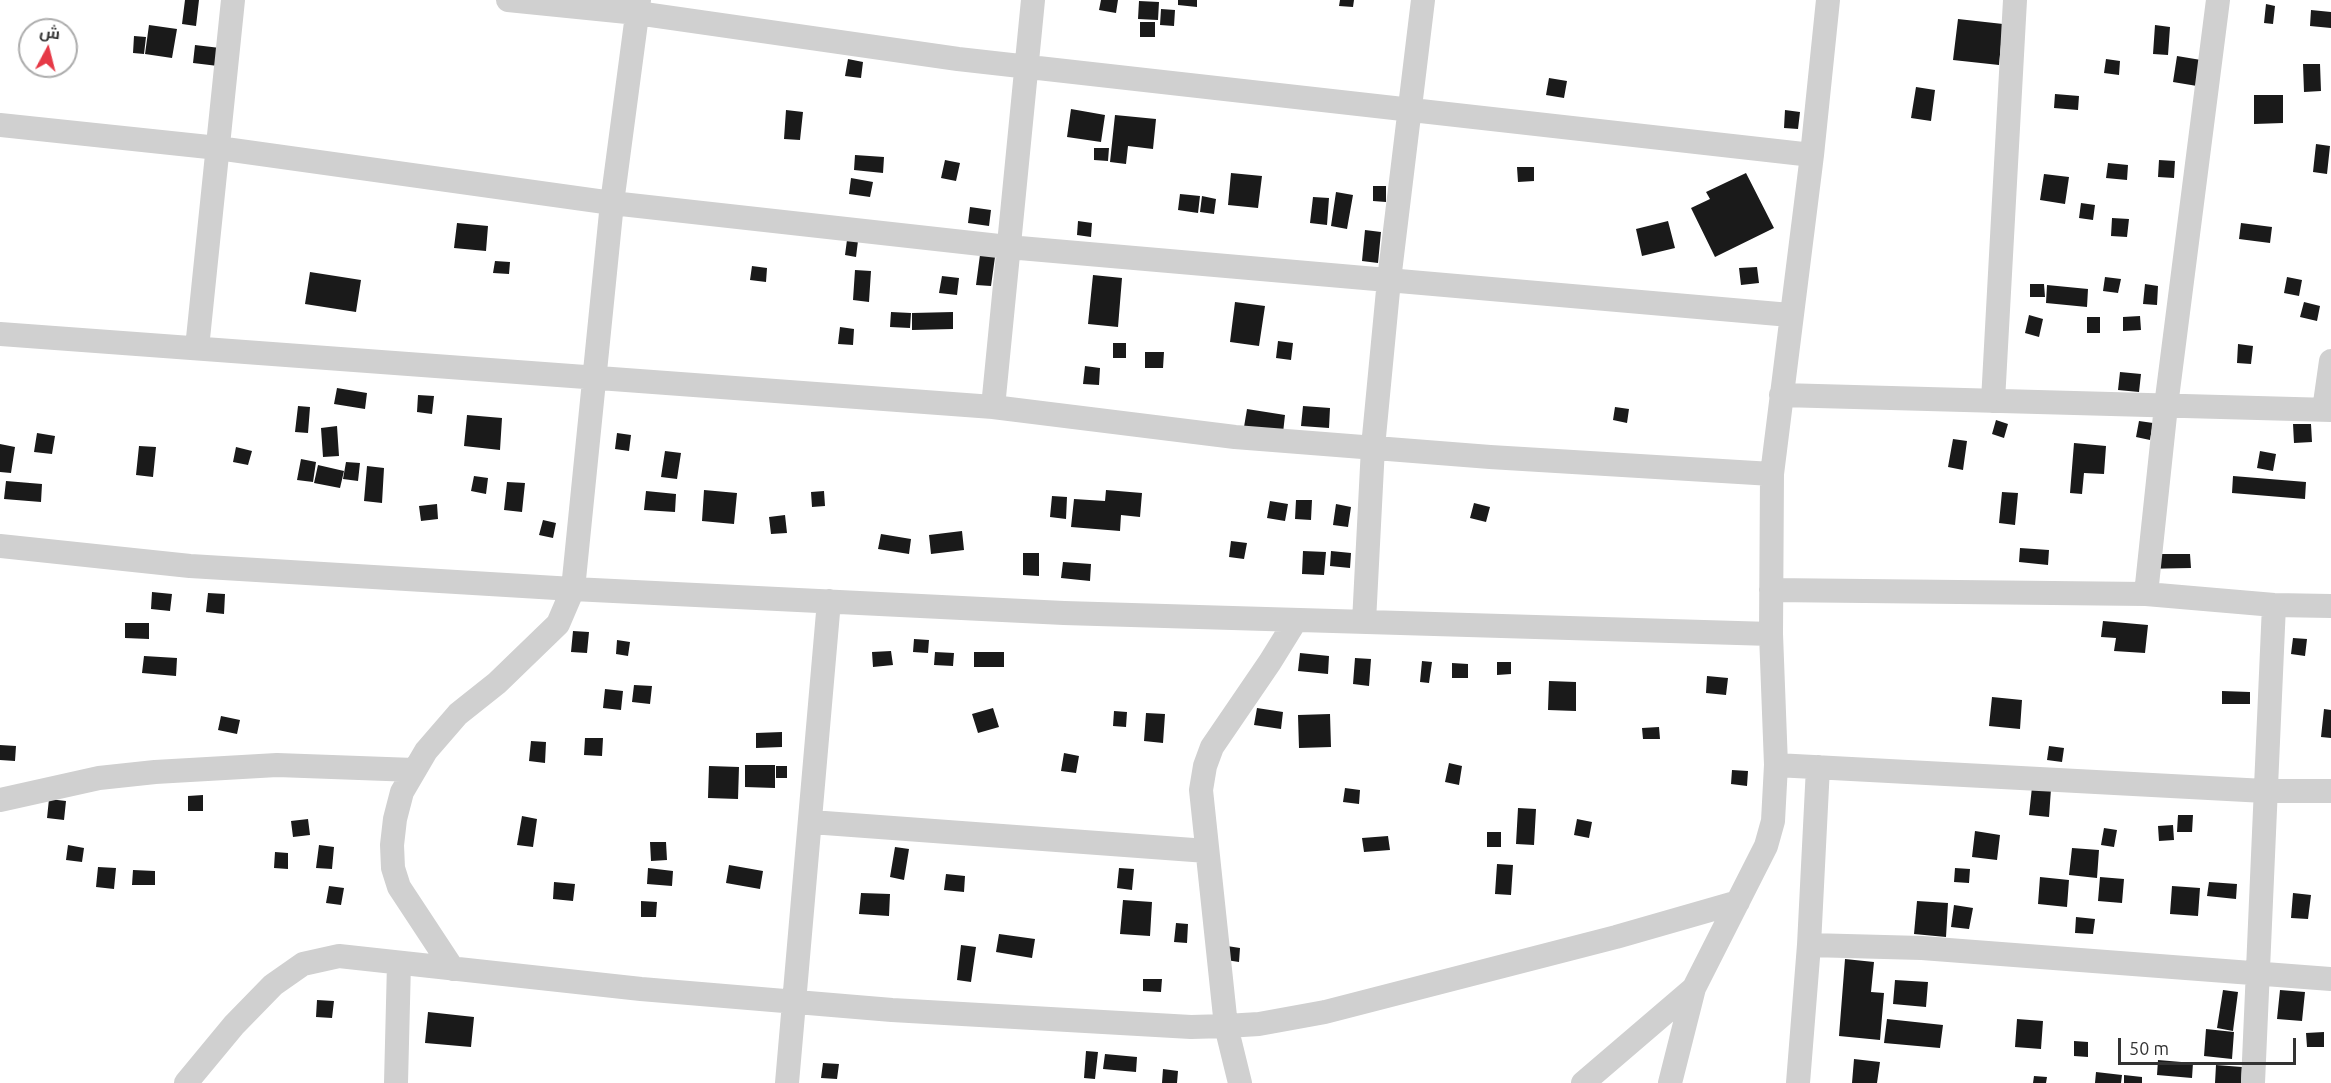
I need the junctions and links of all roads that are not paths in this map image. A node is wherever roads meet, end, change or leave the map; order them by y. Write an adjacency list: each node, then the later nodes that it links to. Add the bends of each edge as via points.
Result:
1 (233, 0): 12 (street)
2 (508, 0): 8 (street)
3 (1033, 0): 9 (street)
4 (1423, 0): 10 (street)
5 (1828, 0): 13 (street)
6 (2015, 0): 23 (street)
7 (2218, 0): 24 (street)
8 (638, 7): 9 (street); 14 (street)
9 (1026, 67): 10 (street); 15 (street)
10 (1410, 108): 13 (street); 16 (street)
11 (0, 125): 12 (street)
12 (218, 148): 14 (street); 19 (street)
13 (1812, 154): 17 (street)
14 (612, 203): 15 (street); 21 (street)
15 (1008, 248): 16 (street); 25 (street)
16 (1389, 280): 17 (street); 27 (street)
17 (1790, 315): 22 (street)
18 (0, 334): 19 (street)
19 (197, 348): 21 (street)
20 (2331, 361): 26 (street)
21 (594, 377): 25 (street); 30 (street)
22 (1781, 395): 23 (street); 28 (street)
23 (1993, 401): 24 (street)
24 (2166, 406): 26 (street); 32 (street)
25 (993, 407): 27 (street, via 1235,437)
26 (2328, 410)
27 (1373, 447): 28 (street); 37 (street)
28 (1773, 474): 31 (street)
29 (0, 546): 30 (street, via 190,566)
30 (573, 589): 33 (street); 41 (street, via 558,624 442,730)
31 (1771, 590): 32 (street); 38 (street)
32 (2146, 594): 34 (street)
33 (829, 602): 36 (street); 45 (street)
34 (2274, 604): 35 (street); 42 (street)
35 (2331, 606)
36 (1296, 620): 37 (street); 46 (street, via 1208,757 1201,790)
37 (1364, 622): 38 (street)
38 (1771, 634): 39 (street)
39 (1776, 765): 40 (street); 47 (street, via 1773,821)
40 (1818, 767): 42 (street); 48 (street)
41 (414, 770): 44 (street, via 278,765 155,772 99,778); 50 (street, via 402,792 395,819 393,868 399,887)
42 (2265, 791): 43 (street); 51 (street)
43 (2331, 791)
44 (0, 800)
45 (811, 822): 46 (street); 54 (street)
46 (1207, 851): 55 (street)
47 (1738, 902): 53 (street); 55 (street, via 1616,938 1325,1012)
48 (1809, 945): 51 (street, via 1922,948); 62 (street)
49 (399, 963): 50 (street); 56 (street, via 339,956 303,964 273,985); 57 (street)
50 (453, 969): 54 (street)
51 (2259, 974): 52 (street); 63 (street)
52 (2331, 979)
53 (1694, 988): 60 (street); 61 (street)
54 (795, 1002): 55 (street, via 1191,1028); 58 (street)
55 (1226, 1026): 59 (street)
56 (186, 1083)
57 (396, 1083)
58 (787, 1083)
59 (1240, 1083)
60 (1583, 1083)
61 (1670, 1083)
62 (1798, 1083)
63 (2253, 1083)

